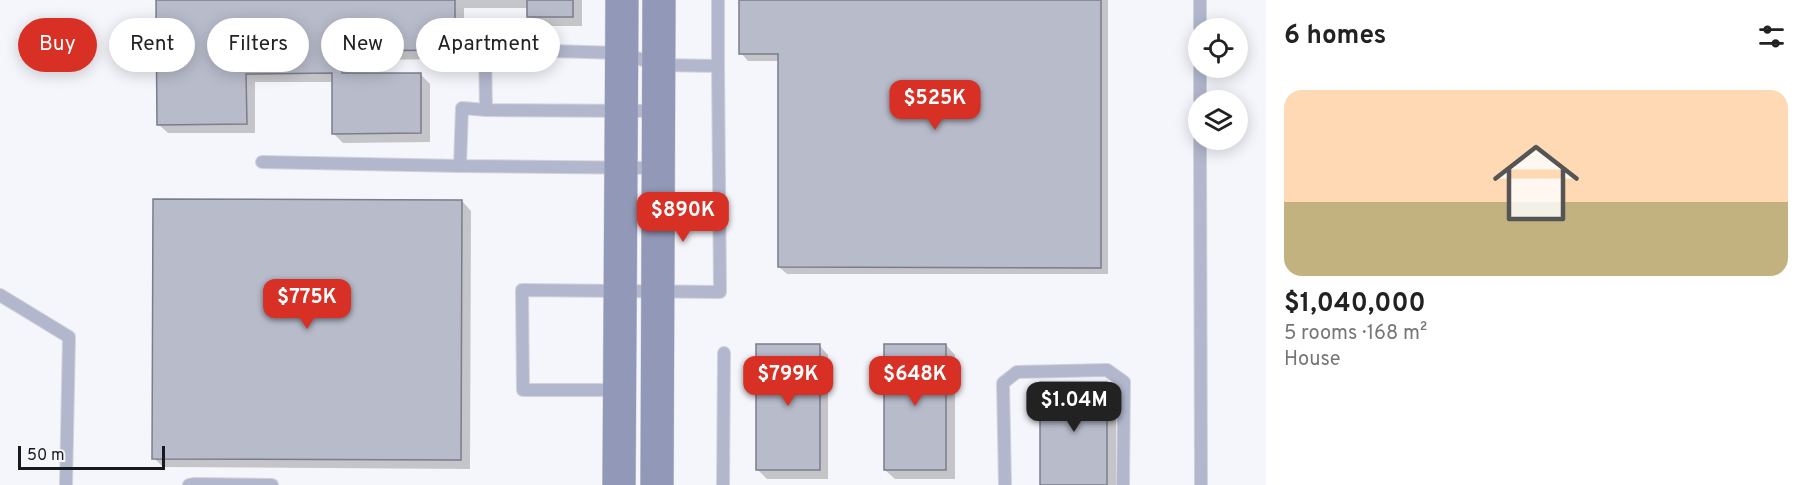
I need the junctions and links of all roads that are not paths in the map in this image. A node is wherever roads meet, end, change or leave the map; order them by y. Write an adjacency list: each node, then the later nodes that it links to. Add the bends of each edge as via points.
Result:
1 (622, 0): 6 (main road)
2 (659, 0): 7 (main road)
3 (718, 0): 8 (lane)
4 (1200, 0): 5 (lane)
5 (1200, 18)
6 (621, 53): 7 (lane); 9 (lane, via 485,49); 10 (main road)
7 (659, 65): 8 (lane); 11 (main road)
8 (717, 66): 18 (lane, via 720,292)
9 (486, 110): 10 (lane); 14 (lane, via 462,108)
10 (621, 110): 11 (lane); 15 (main road)
11 (658, 111): 16 (main road)
12 (1200, 150): 30 (lane)
13 (262, 162): 14 (lane)
14 (460, 166): 15 (lane)
15 (621, 167): 16 (lane); 17 (main road)
16 (658, 168): 18 (main road)
17 (620, 291): 18 (lane); 21 (main road); 21 (lane, via 522,290 523,390)
18 (657, 291): 26 (main road)
19 (0, 295): 22 (lane, via 69,338)
20 (724, 353): 27 (lane)
21 (620, 390): 25 (main road)
22 (66, 485)
23 (189, 485): 24 (lane)
24 (272, 485)
25 (619, 485)
26 (657, 485)
27 (723, 485)
28 (1005, 485): 29 (lane, via 1003,383 1017,372 1107,370 1124,382)
29 (1123, 485)
30 (1201, 485)

